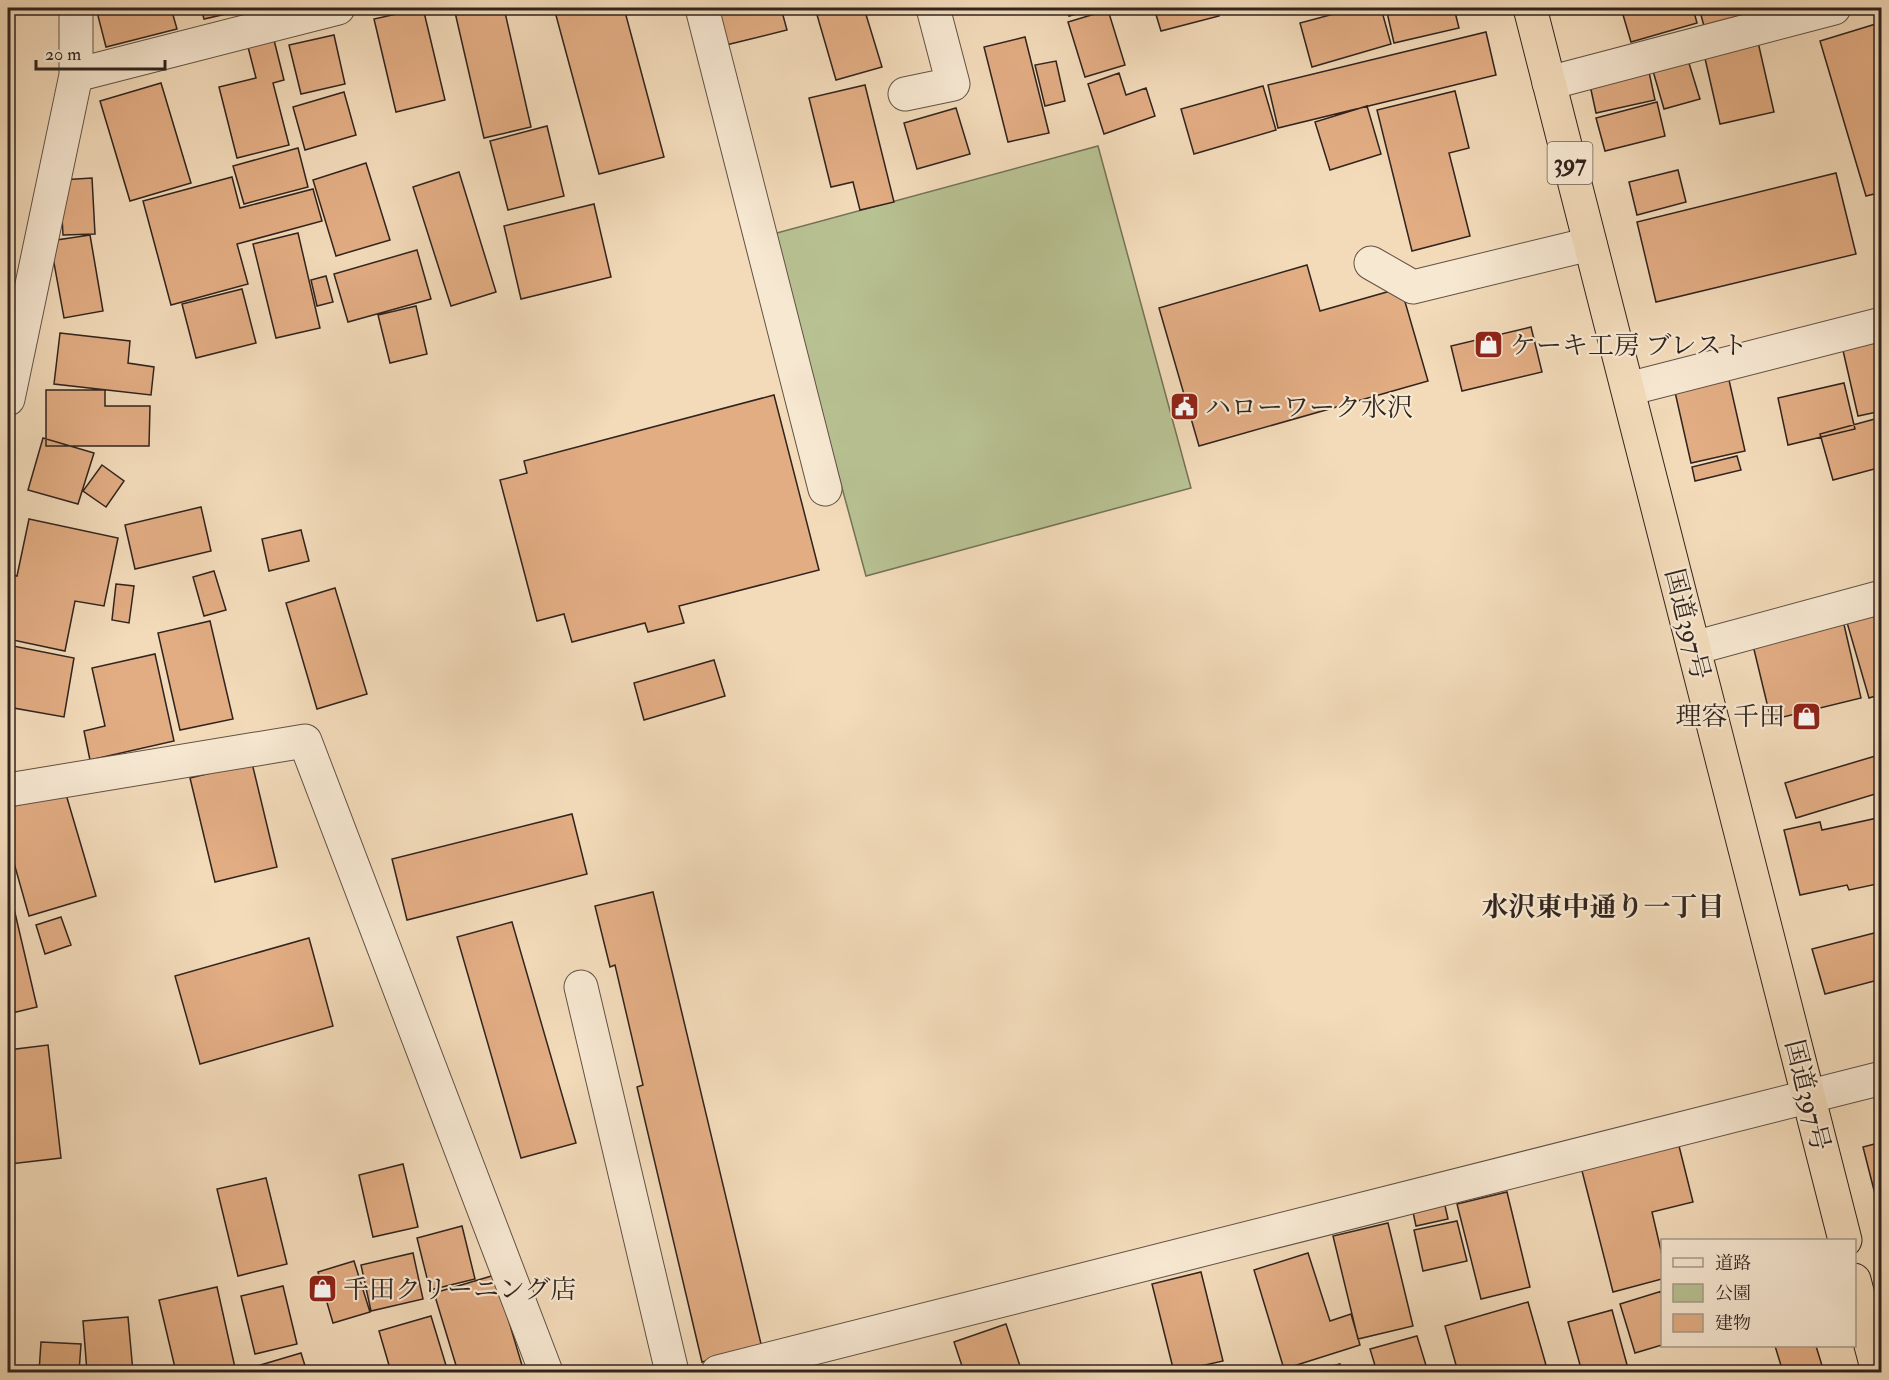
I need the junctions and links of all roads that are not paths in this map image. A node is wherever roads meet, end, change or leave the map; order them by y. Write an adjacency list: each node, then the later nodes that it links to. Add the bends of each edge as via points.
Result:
1 (76, 8): 7 (street)
2 (338, 8): 7 (street)
3 (702, 8): 16 (street)
4 (933, 8): 9 (street, via 953,84)
5 (1530, 8): 8 (highway, 国道397号 / 397)
6 (1834, 8): 8 (street)
7 (76, 75): 13 (street)
8 (1549, 83): 10 (highway, 国道397号 / 397)
9 (906, 94)
10 (1590, 244): 11 (street, via 1413,287); 14 (highway, 国道397号 / 397)
11 (1371, 263)
12 (1881, 324): 14 (street)
13 (14, 332): 15 (street)
14 (1628, 389): 18 (highway, 国道397号 / 397)
15 (8, 399)
16 (825, 489)
17 (1881, 597): 18 (street)
18 (1694, 648): 22 (highway, 国道397号 / 397)
19 (8, 790): 25 (street, via 305,741)
20 (581, 987): 26 (street)
21 (1881, 1078): 22 (street)
22 (1809, 1097): 23 (highway, 国道397号 / 397); 27 (street)
23 (1845, 1239)
24 (1856, 1288): 28 (highway)
25 (546, 1372)
26 (672, 1372)
27 (718, 1372)
28 (1878, 1372)

